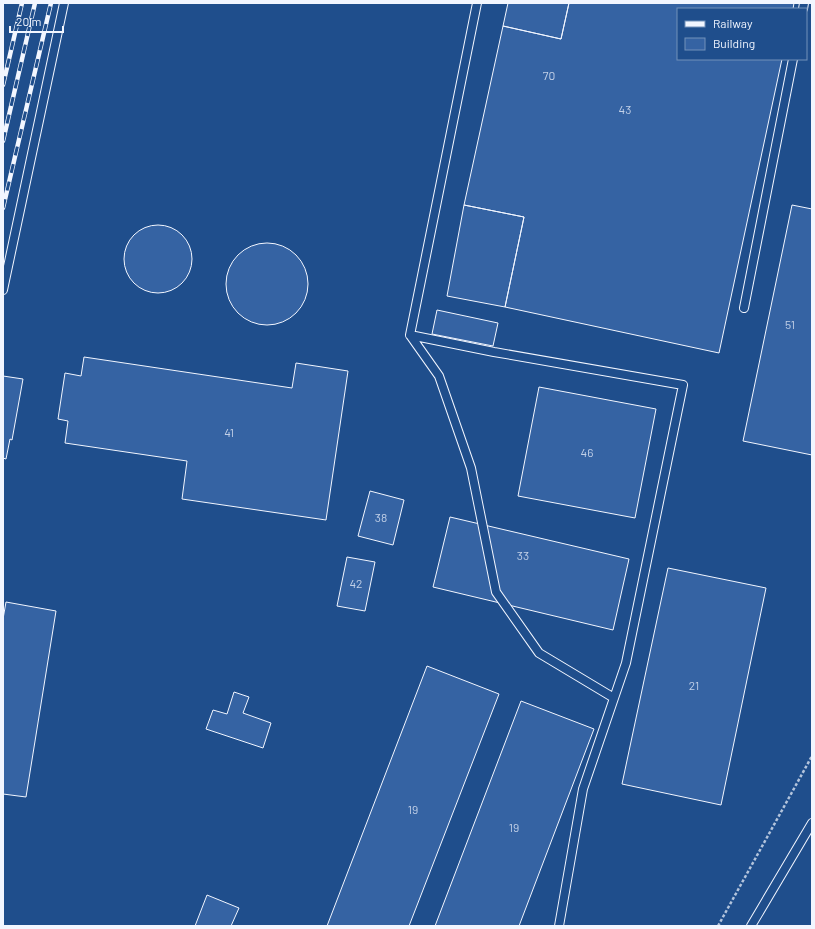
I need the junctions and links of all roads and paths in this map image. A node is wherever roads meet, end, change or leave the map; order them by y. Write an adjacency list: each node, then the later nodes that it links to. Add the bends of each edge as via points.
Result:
1 (64, 3): 4 (lane)
2 (477, 3): 6 (lane)
3 (793, 60): 5 (lane)
4 (3, 290)
5 (744, 308)
6 (410, 335): 7 (lane, via 439,376 471,468 496,592 539,653); 7 (lane, via 683,385 626,663)
7 (614, 698): 10 (lane, via 583,789)
8 (812, 756): 11 (path)
9 (812, 823): 12 (lane)
10 (559, 926)
11 (718, 926)
12 (752, 926)

